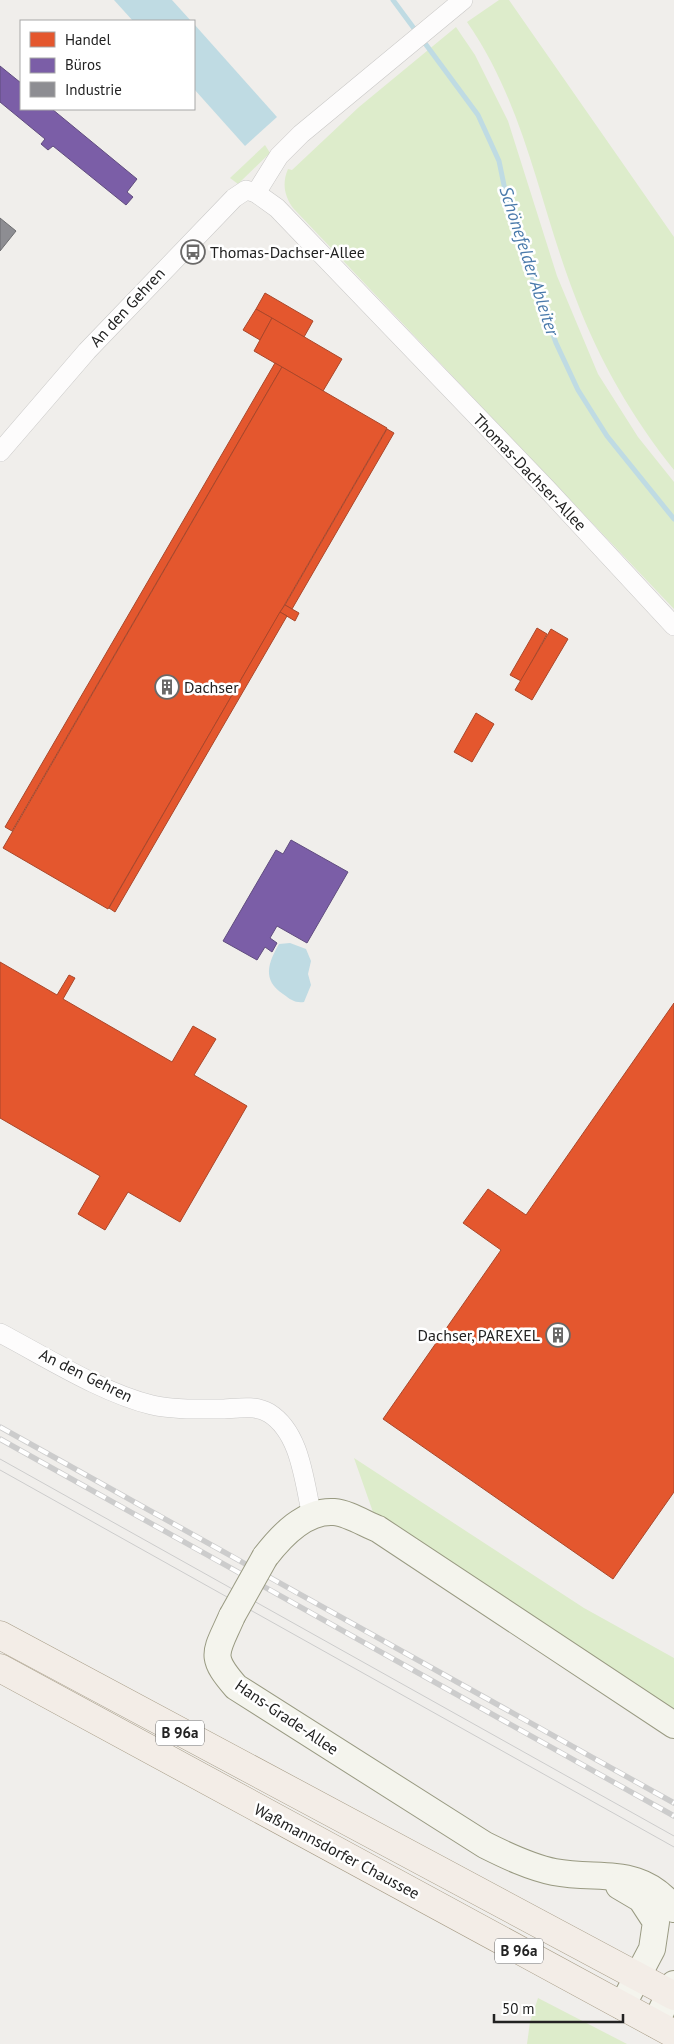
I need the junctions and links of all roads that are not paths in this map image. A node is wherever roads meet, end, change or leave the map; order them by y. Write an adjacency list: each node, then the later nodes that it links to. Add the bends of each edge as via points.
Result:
1 (464, 0): 2 (street, via 301,134 279,156)
2 (256, 193): 3 (street, An den Gehren, via 246,190 234,198 187,244 87,350); 4 (street, Thomas-Dachser-Allee, via 277,208)
3 (0, 452)
4 (674, 626)
5 (0, 1333): 6 (street, An den Gehren, via 125,1397 187,1409 246,1407 269,1413 282,1424 292,1440)
6 (312, 1516): 9 (street, Hans-Grade-Allee, via 335,1512 378,1529); 10 (street, Hans-Grade-Allee, bridge, via 285,1534 265,1557 216,1651 219,1668 236,1687 485,1845 518,1861 553,1872)
7 (0, 1635): 12 (main road, Waßmannsdorfer Chaussee / B 96a)
8 (0, 1668): 14 (main road, Waßmannsdorfer Chaussee / B 96a)
9 (674, 1725)
10 (608, 1878): 11 (street, Hans-Grade-Allee, via 628,1877 645,1883); 12 (street, Hans-Grade-Allee, via 641,1899 656,1922 652,1949)
11 (674, 1909)
12 (637, 1976): 13 (main road, Waßmannsdorfer Chaussee / B 96a); 14 (street, Hans-Grade-Allee)
13 (673, 1991): 15 (street)
14 (622, 2006): 15 (main road, Waßmannsdorfer Chaussee / B 96a)
15 (665, 2029)

